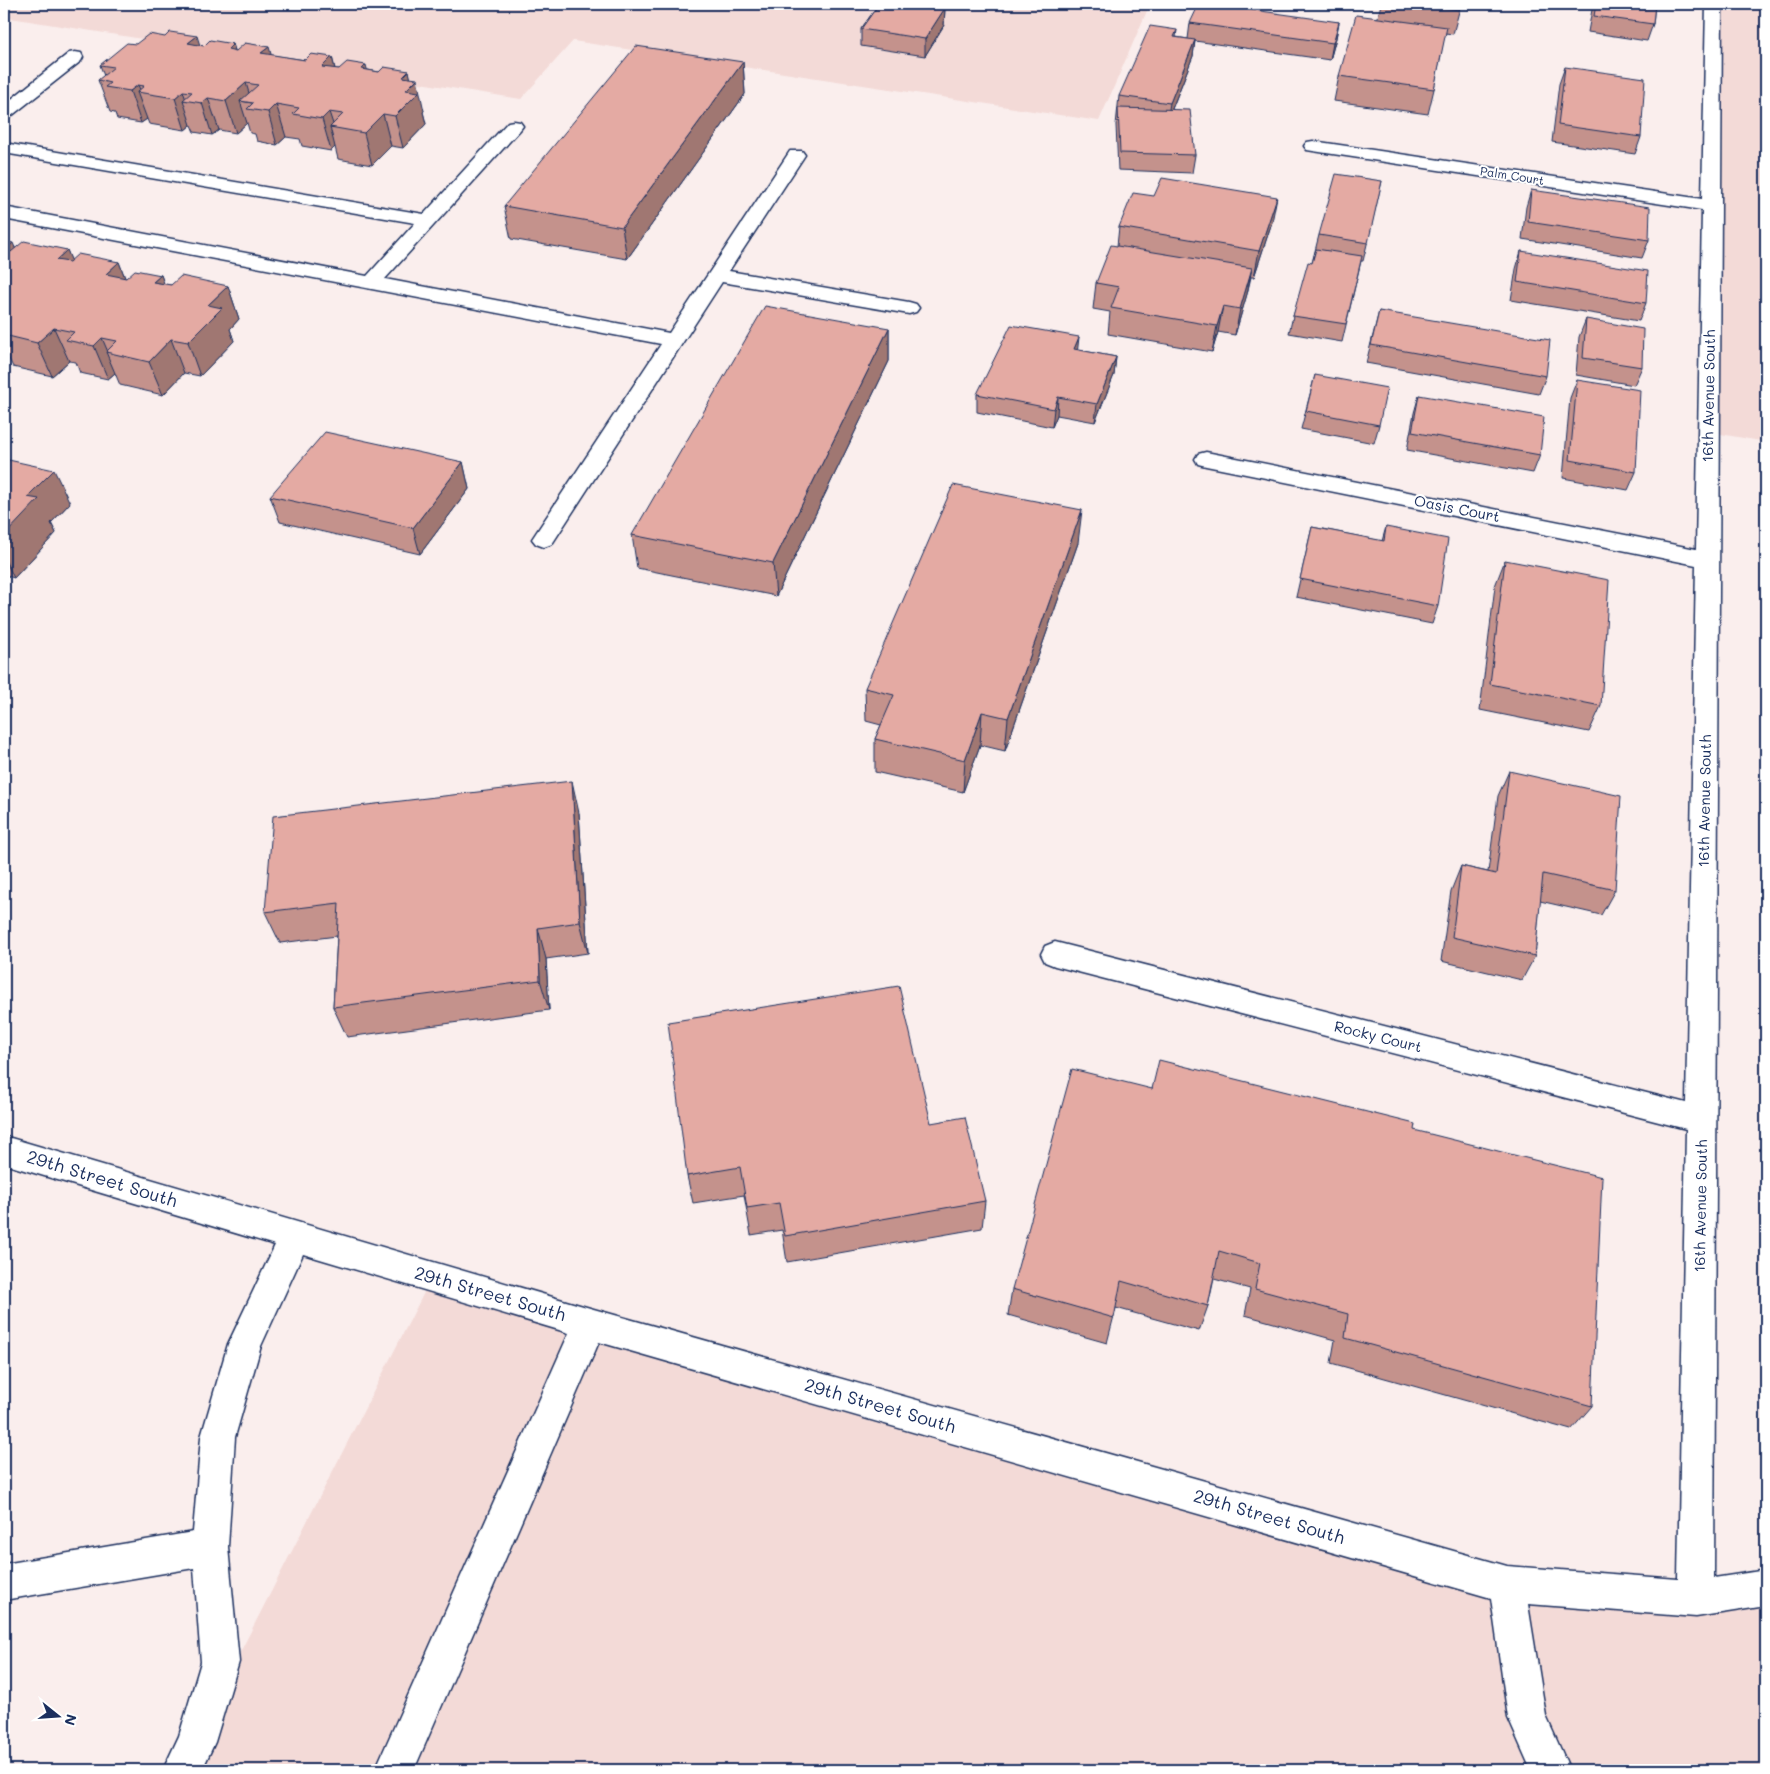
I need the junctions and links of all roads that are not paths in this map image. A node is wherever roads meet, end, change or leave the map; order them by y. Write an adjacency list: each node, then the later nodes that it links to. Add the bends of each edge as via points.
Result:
1 (1714, 4): 8 (street, 16th Avenue South)
2 (74, 56): 3 (street)
3 (4, 113)
4 (514, 126): 10 (street)
5 (1313, 146): 8 (street, Palm Court)
6 (4, 148): 10 (street)
7 (796, 155): 11 (street)
8 (1712, 206): 17 (street, 16th Avenue South)
9 (4, 213): 12 (street)
10 (428, 220): 12 (street)
11 (717, 275): 13 (street); 14 (street)
12 (372, 282): 14 (street)
13 (909, 308)
14 (674, 340): 16 (street)
15 (1206, 459): 17 (street, Oasis Court)
16 (544, 538)
17 (1707, 559): 19 (street, 16th Avenue South)
18 (1055, 954): 19 (street, Rocky Court)
19 (1702, 1120): 27 (street, 16th Avenue South)
20 (4, 1150): 21 (street, 29th Street South)
21 (294, 1237): 22 (street, 29th Street South); 23 (street, via 245,1344 218,1437)
22 (590, 1324): 25 (street, 29th Street South); 29 (street)
23 (210, 1547): 24 (street); 28 (street, via 220,1662 196,1742)
24 (4, 1582)
25 (1507, 1584): 27 (street, 29th Street South); 30 (street, via 1527,1718)
26 (1766, 1588): 27 (street, 29th Street South)
27 (1696, 1598)
28 (182, 1770)
29 (394, 1770)
30 (1551, 1770)

